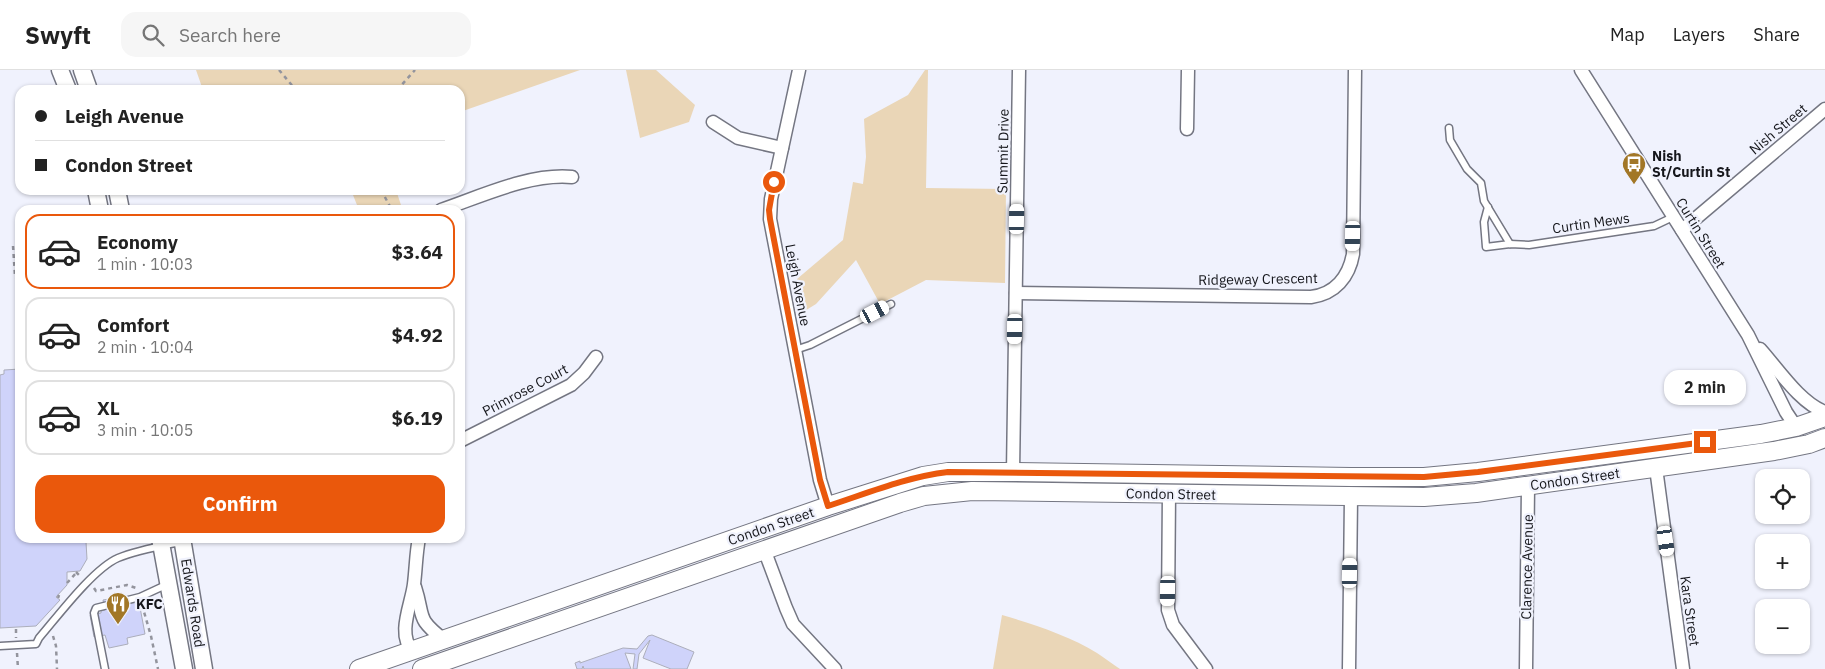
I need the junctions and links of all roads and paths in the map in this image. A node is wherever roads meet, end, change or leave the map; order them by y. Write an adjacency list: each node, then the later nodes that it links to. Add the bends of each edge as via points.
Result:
1 (60, 70): 10 (street)
2 (82, 70): 11 (street)
3 (280, 70): 12 (path)
4 (415, 70): 13 (path)
5 (799, 70): 18 (street, Leigh Avenue)
6 (1020, 70): 27 (street, Summit Drive)
7 (1188, 70): 17 (street)
8 (1355, 70): 27 (street, Ridgeway Crescent, via 1353,254 1346,276 1326,293 1311,296)
9 (1581, 70): 22 (street, Curtin Street)
10 (66, 85)
11 (87, 85)
12 (292, 85)
13 (401, 85)
14 (1825, 109): 23 (street, Nish Street)
15 (713, 122): 18 (street, via 738,138)
16 (1449, 128): 21 (lane, Curtin Mews, via 1450,140 1467,169 1481,183)
17 (1187, 129)
18 (782, 148): 30 (street, Leigh Avenue, via 770,219)
19 (572, 177): 20 (street, via 531,179)
20 (459, 205)
21 (1488, 207): 24 (lane, Curtin Mews); 24 (lane, Curtin Mews, via 1484,222 1486,247)
22 (1673, 217): 23 (street, Curtin Street); 24 (lane, Curtin Mews, via 1654,226)
23 (1682, 230): 29 (street, Curtin Street)
24 (1510, 244)
25 (13, 246): 26 (path)
26 (15, 276)
27 (1016, 293): 40 (street, Summit Drive)
28 (891, 304): 30 (lane)
29 (1748, 335): 32 (street, Curtin Street, via 1803,399); 34 (street, Curtin Street)
30 (795, 350): 45 (street, Leigh Avenue)
31 (596, 357): 36 (street, Primrose Court, via 570,385)
32 (1825, 412)
33 (1825, 417): 34 (main road, Condon Street)
34 (1796, 427): 35 (main road, via 1812,432); 38 (main road, Condon Street)
35 (1825, 428)
36 (465, 438)
37 (1825, 438): 39 (main road, Condon Street, via 1780,450)
38 (1525, 466): 41 (main road, Condon Street, via 1424,477); 42 (main road, Clarence Avenue)
39 (1656, 468): 42 (main road, Condon Street); 72 (street, Kara Street)
40 (1012, 472): 41 (main road, Condon Street); 45 (main road, Condon Street, via 948,472 923,476)
41 (1351, 477): 44 (main road)
42 (1528, 486): 44 (main road, Condon Street, via 1450,496); 71 (street, Clarence Avenue)
43 (1169, 493): 44 (main road, Condon Street); 51 (main road, Condon Street, via 989,491 924,496); 69 (street, via 1168,610 1173,624)
44 (1351, 497): 70 (street)
45 (828, 506): 46 (main road, Condon Street)
46 (758, 531): 51 (main road); 57 (main road, Condon Street)
47 (157, 543): 56 (lane, via 112,561)
48 (160, 543): 54 (street, Edwards Road)
49 (183, 543): 61 (street, Edwards Road)
50 (418, 543): 55 (street)
51 (764, 549): 59 (main road, Condon Street); 68 (street, via 793,624)
52 (77, 572): 53 (path)
53 (67, 583)
54 (168, 584): 64 (lane, via 140,597 96,608 94,612); 65 (street, Edwards Road)
55 (414, 585): 57 (street, via 423,620); 60 (street, via 405,634)
56 (47, 628): 58 (lane, via 36,644); 63 (path, via 55,639)
57 (444, 640): 60 (main road, Condon Street)
58 (0, 646)
59 (477, 650): 60 (main road, via 449,650 425,657); 62 (main road, Condon Street)
60 (413, 651): 66 (main road, Condon Street)
61 (205, 665)
62 (439, 666): 67 (main road, Condon Street)
63 (57, 669)
64 (105, 669)
65 (184, 669)
66 (358, 669)
67 (422, 669)
68 (836, 669)
69 (1206, 669)
70 (1349, 669)
71 (1526, 669)
72 (1683, 669)

